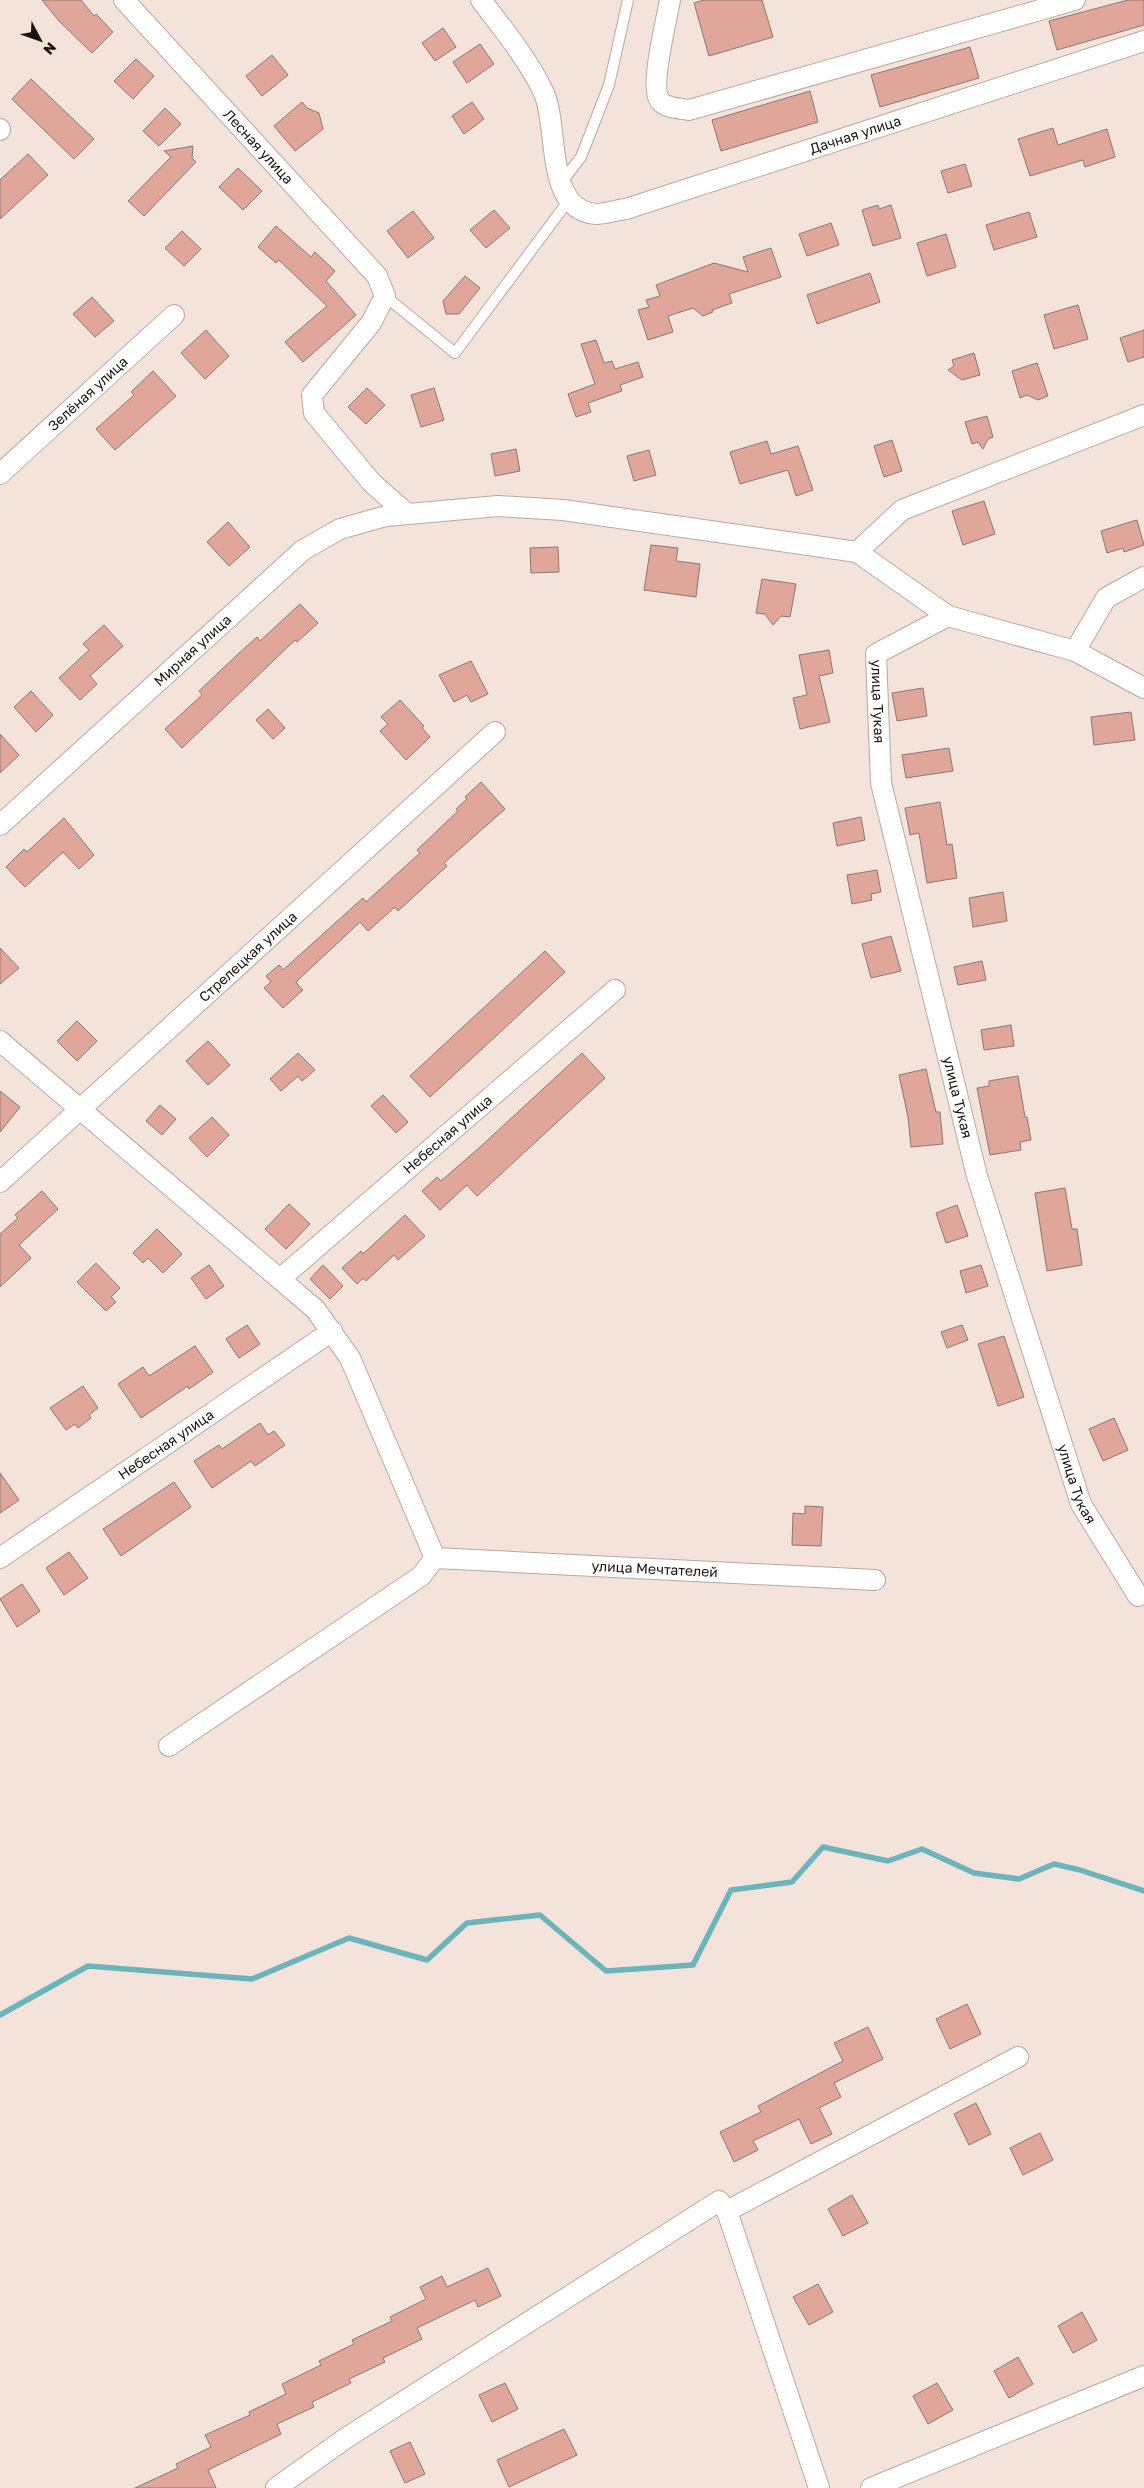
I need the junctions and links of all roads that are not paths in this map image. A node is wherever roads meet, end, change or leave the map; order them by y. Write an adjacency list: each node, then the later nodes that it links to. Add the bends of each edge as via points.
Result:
1 (124, 0): 8 (street, Лесная улица, via 377,276)
2 (481, 0): 7 (street, via 517,47 544,92)
3 (628, 0): 7 (lane, via 609,85)
4 (670, 0): 5 (street, via 657,94 668,106 690,110)
5 (1075, 0)
6 (1144, 41): 7 (street, Дачная улица, via 626,209 596,214 581,209)
7 (564, 192): 8 (lane, via 455,353)
8 (386, 296): 12 (street, via 371,323 312,395 314,413 372,483)
9 (174, 315): 11 (street, Зелёная улица)
10 (1144, 415): 13 (street, via 902,510)
11 (0, 474)
12 (405, 512): 13 (street, Мирная улица, via 498,506 563,510); 19 (street, Мирная улица, via 340,529 304,550)
13 (857, 552): 15 (street)
14 (1144, 577): 16 (street, via 1106,598)
15 (948, 616): 16 (street); 29 (street, улица Тукая, via 876,654 881,784 978,1176 1081,1504)
16 (1075, 651): 17 (street)
17 (1144, 688)
18 (495, 732): 22 (street, Стрелецкая улица)
19 (0, 826)
20 (615, 990): 24 (street, Небесная улица)
21 (0, 1041): 22 (street)
22 (79, 1109): 23 (street, Стрелецкая улица); 24 (street)
23 (0, 1182)
24 (281, 1278): 25 (street, via 315,1309)
25 (332, 1332): 26 (street, Небесная улица); 27 (street, via 350,1358)
26 (0, 1558)
27 (435, 1558): 28 (street, улица Мечтателей); 30 (street, via 421,1576)
28 (875, 1580)
29 (1138, 1596)
30 (169, 1746)
31 (1018, 2056): 32 (street)
32 (727, 2211): 34 (street, via 719,2202 346,2438); 35 (street)
33 (1144, 2376): 36 (street)
34 (276, 2488)
35 (819, 2488)
36 (871, 2488)

